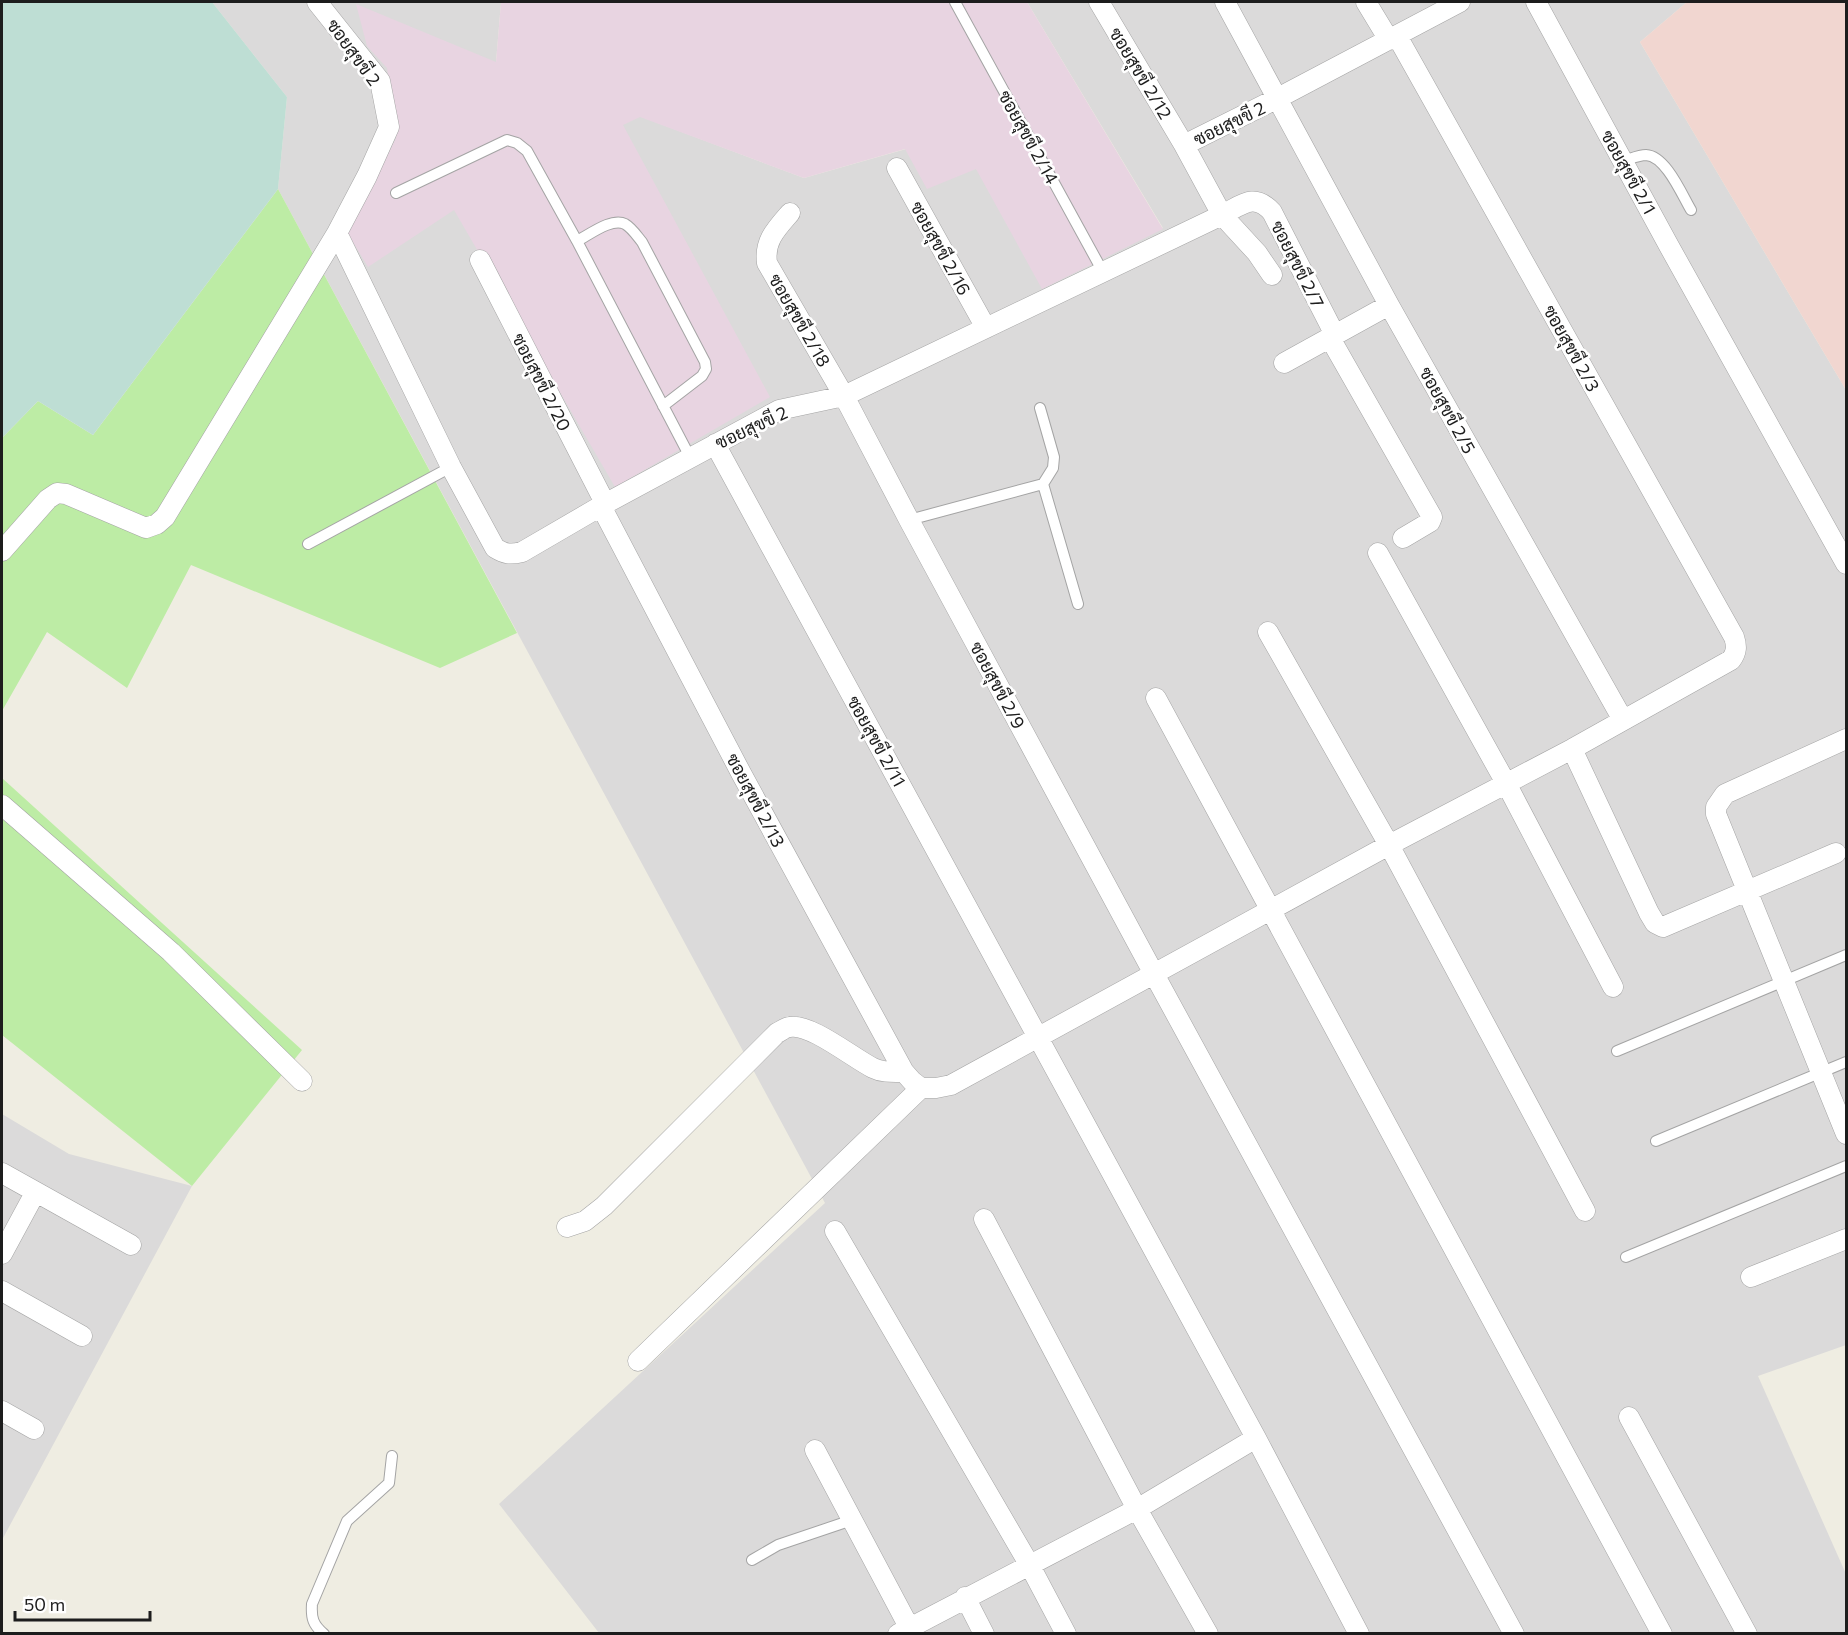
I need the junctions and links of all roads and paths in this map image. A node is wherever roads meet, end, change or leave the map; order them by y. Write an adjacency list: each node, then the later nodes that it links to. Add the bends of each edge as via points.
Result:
1 (317, 2): 17 (street, ซอยสุขขี 2, via 380,81 388,127)
2 (956, 2): 20 (lane, ซอยสุขขี 2/14)
3 (1099, 2): 10 (street, ซอยสุขขี 2/12)
4 (1225, 2): 9 (street, ซอยสุขขี 2/5)
5 (1366, 2): 8 (street, ซอยสุขขี 2/3)
6 (1460, 2): 8 (street, ซอยสุขขี 2)
7 (1536, 2): 11 (street, ซอยสุขขี 2/1)
8 (1393, 38): 9 (street, ซอยสุขขี 2); 43 (street, ซอยสุขขี 2/3, via 1734,637 1737,650 1731,660)
9 (1278, 98): 10 (street, ซอยสุขขี 2); 22 (street, ซอยสุขขี 2/5)
10 (1184, 145): 16 (street, ซอยสุขขี 2)
11 (1623, 161): 14 (lane, via 1654,156 1664,164); 39 (street, ซอยสุขขี 2/1)
12 (897, 168): 23 (street, ซอยสุขขี 2/16)
13 (396, 193): 18 (lane, via 507,140 517,142 527,151)
14 (1690, 210)
15 (790, 213): 26 (street, ซอยสุขขี 2/18, via 769,239 767,263)
16 (1222, 215): 20 (street, ซอยสุขขี 2); 21 (street); 24 (street, ซอยสุขขี 2/7, via 1252,200 1264,203 1272,212)
17 (337, 233): 31 (street, ซอยสุขขี 2); 37 (street, via 165,518 146,528 57,493)
18 (577, 241): 27 (lane); 27 (lane, via 615,223 628,226 642,242 705,362 702,376)
19 (480, 260): 33 (street, ซอยสุขขี 2/20)
20 (1103, 272): 23 (street, ซอยสุขขี 2)
21 (1272, 275)
22 (1389, 305): 24 (street); 43 (street, ซอยสุขขี 2/5)
23 (986, 328): 26 (street, ซอยสุขขี 2)
24 (1332, 336): 25 (street); 35 (street, ซอยสุขขี 2/7, via 1432,517)
25 (1284, 363)
26 (844, 396): 29 (street, ซอยสุขขี 2, via 779,410); 34 (street, ซอยสุขขี 2/9)
27 (663, 406): 30 (lane)
28 (1040, 408): 32 (lane, via 1054,457 1053,468)
29 (715, 444): 30 (street, ซอยสุขขี 2); 56 (street, ซอยสุขขี 2/11)
30 (690, 457): 33 (street, ซอยสุขขี 2)
31 (452, 467): 33 (street, ซอยสุขขี 2, via 495,548 504,554 522,552); 36 (lane)
32 (1043, 484): 34 (lane); 40 (lane)
33 (603, 505): 59 (street, ซอยสุขขี 2/13, via 741,773)
34 (909, 520): 53 (street, ซอยสุขขี 2/9)
35 (1403, 538)
36 (308, 544)
37 (2, 551)
38 (1378, 553): 46 (street)
39 (1846, 564)
40 (1078, 604)
41 (1268, 632): 48 (street)
42 (1156, 698): 51 (street)
43 (1623, 720): 45 (street)
44 (1846, 739): 50 (street, via 1725,794 1718,801 1716,814)
45 (1572, 749): 46 (street); 50 (street, via 1655,923 1663,927)
46 (1507, 784): 48 (street); 55 (street)
47 (2, 805): 61 (street, via 171,952)
48 (1389, 845): 51 (street); 68 (street)
49 (1836, 853): 50 (street)
50 (1747, 890): 54 (street)
51 (1272, 910): 53 (street); 98 (street)
52 (1846, 955): 54 (lane)
53 (1154, 974): 56 (street); 97 (street, ซอยสุขขี 2/9)
54 (1783, 980): 57 (lane); 60 (street)
55 (1612, 987)
56 (1039, 1038): 62 (street, via 951,1084); 83 (street, ซอยสุขขี 2/11)
57 (1617, 1051)
58 (1846, 1062): 60 (lane)
59 (904, 1072): 62 (street, ซอยสุขขี 2/13); 70 (street, via 873,1068 801,1027 788,1027 777,1033 604,1206 585,1221)
60 (1821, 1072): 63 (street); 64 (lane)
61 (302, 1082)
62 (921, 1088): 79 (street)
63 (1846, 1132)
64 (1656, 1141)
65 (1846, 1167): 75 (lane)
66 (2, 1173): 67 (street)
67 (35, 1193): 73 (street); 74 (street)
68 (1585, 1211)
69 (984, 1219): 86 (street)
70 (567, 1227)
71 (835, 1231): 89 (street)
72 (1846, 1239): 76 (street)
73 (131, 1245)
74 (2, 1254)
75 (1626, 1257)
76 (1751, 1277)
77 (2, 1291): 78 (street)
78 (82, 1336)
79 (638, 1361)
80 (2, 1411): 82 (street)
81 (1629, 1417): 99 (street)
82 (34, 1429)
83 (1256, 1438): 86 (street); 96 (street, ซอยสุขขี 2/11)
84 (815, 1450): 87 (street)
85 (392, 1456): 92 (lane, via 389,1483 347,1521 312,1605 315,1626)
86 (1137, 1509): 89 (street); 95 (street)
87 (852, 1520): 88 (lane, via 778,1545); 91 (street)
88 (752, 1560)
89 (1029, 1564): 90 (street); 94 (street)
90 (966, 1597): 91 (street); 93 (street)
91 (904, 1630)
92 (324, 1634)
93 (984, 1634)
94 (1066, 1634)
95 (1208, 1634)
96 (1359, 1634)
97 (1514, 1634)
98 (1662, 1634)
99 (1747, 1634)

